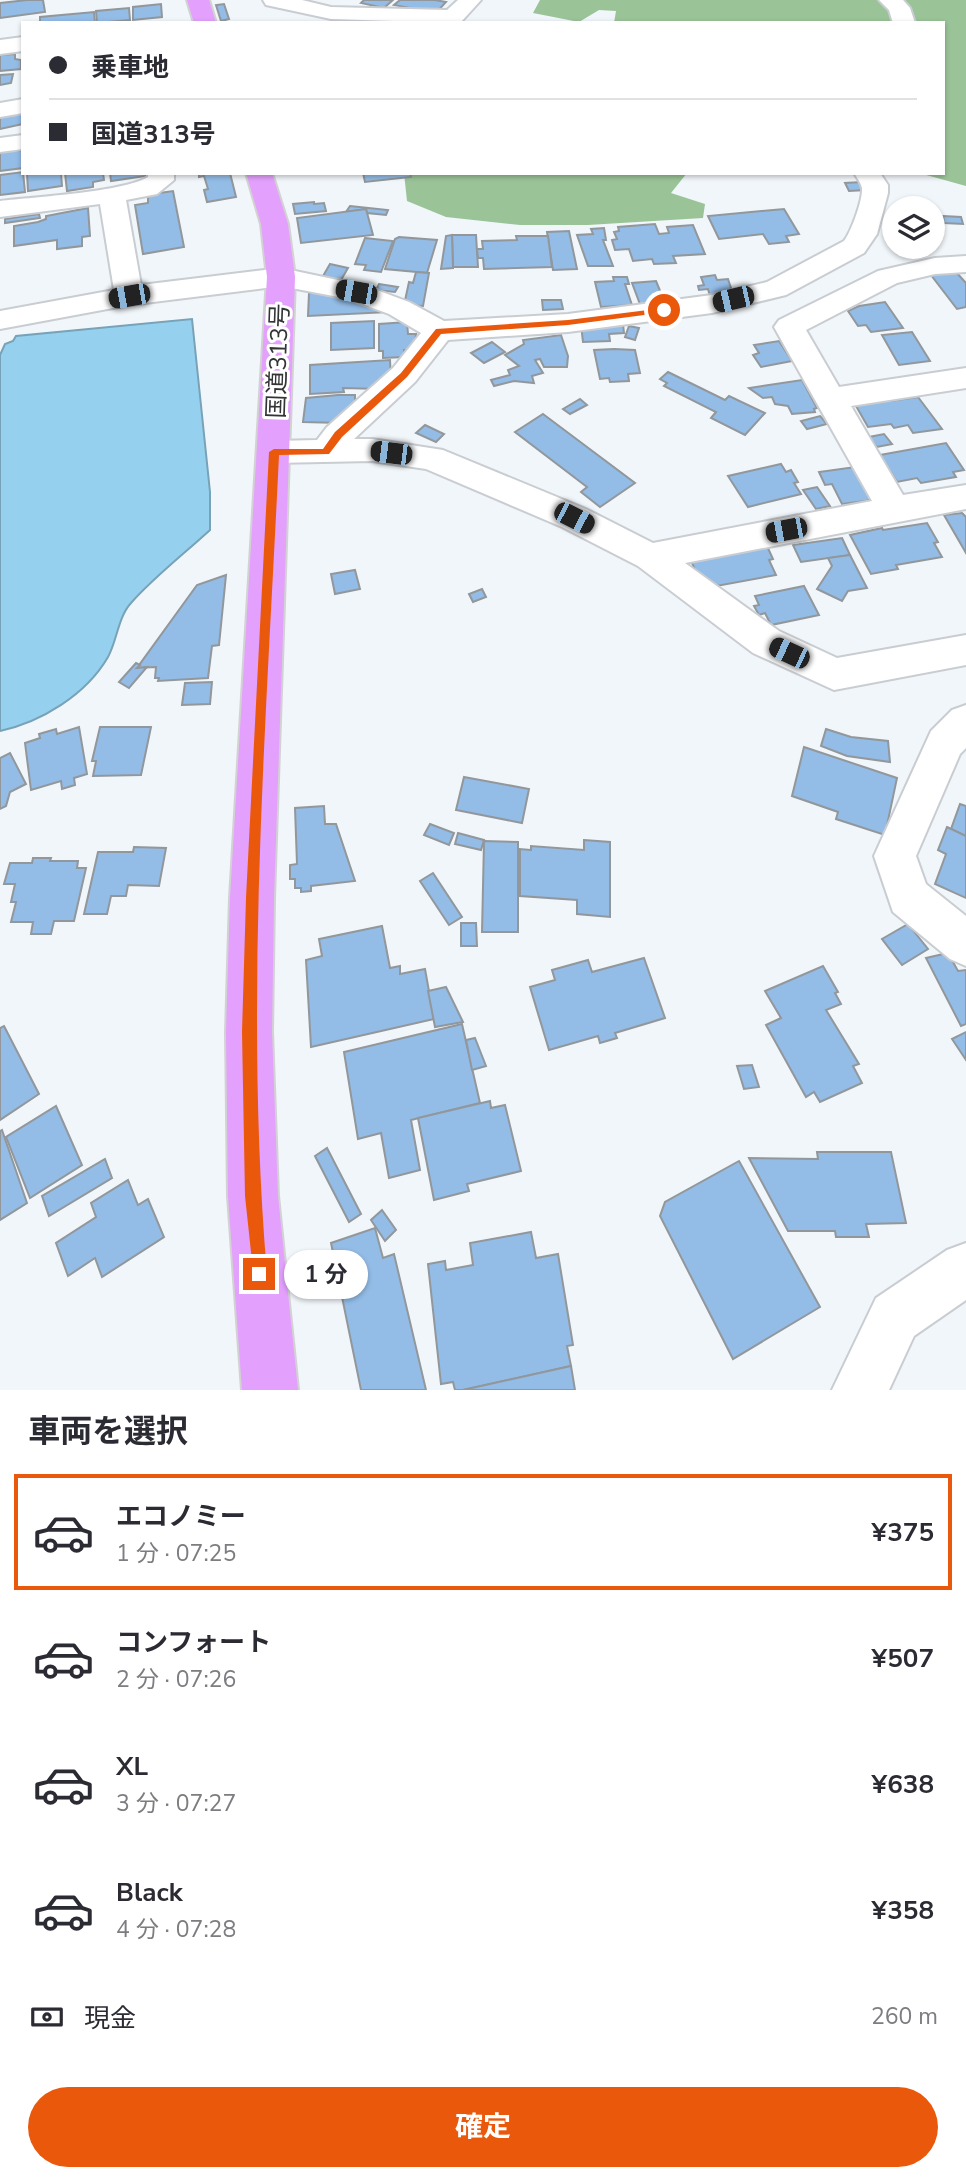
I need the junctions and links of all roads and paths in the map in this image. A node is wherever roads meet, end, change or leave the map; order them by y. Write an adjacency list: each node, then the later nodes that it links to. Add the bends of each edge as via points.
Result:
1 (198, 0): 6 (highway)
2 (274, 0): 5 (street)
3 (470, 0): 5 (street, via 453,17 331,13)
4 (890, 0): 7 (street)
5 (320, 5)
6 (204, 21)
7 (903, 21)
8 (21, 44): 9 (street)
9 (0, 47)
10 (21, 106): 11 (street)
11 (0, 110)
12 (21, 142): 13 (street)
13 (0, 145)
14 (162, 175): 17 (street, via 148,188)
15 (260, 175): 21 (highway, 国道313号, via 275,220)
16 (868, 175): 22 (street, via 875,192 863,234 854,247)
17 (112, 195): 18 (street); 23 (street)
18 (0, 209)
19 (966, 264): 20 (street)
20 (910, 272): 22 (street, via 896,268 869,271 800,289); 27 (street, via 888,277 789,327)
21 (281, 277): 23 (street); 25 (street, via 356,292 399,308); 28 (highway, 国道313号)
22 (776, 289): 25 (street, via 712,304 568,323)
23 (129, 296): 24 (street)
24 (0, 320)
25 (439, 331): 29 (street, via 404,375)
26 (966, 378): 27 (street)
27 (830, 399): 31 (street)
28 (274, 452): 29 (street); 37 (highway, 国道313号, via 249,1032 253,1196)
29 (325, 452): 32 (street, via 372,450 431,457 574,518)
30 (966, 497): 31 (street)
31 (894, 509): 32 (street)
32 (650, 557): 33 (street, via 766,642 834,674)
33 (966, 650)
34 (966, 722): 35 (street, via 945,743 895,856 908,897)
35 (966, 943)
36 (966, 1269): 38 (street, via 895,1317)
37 (270, 1390)
38 (860, 1390)

